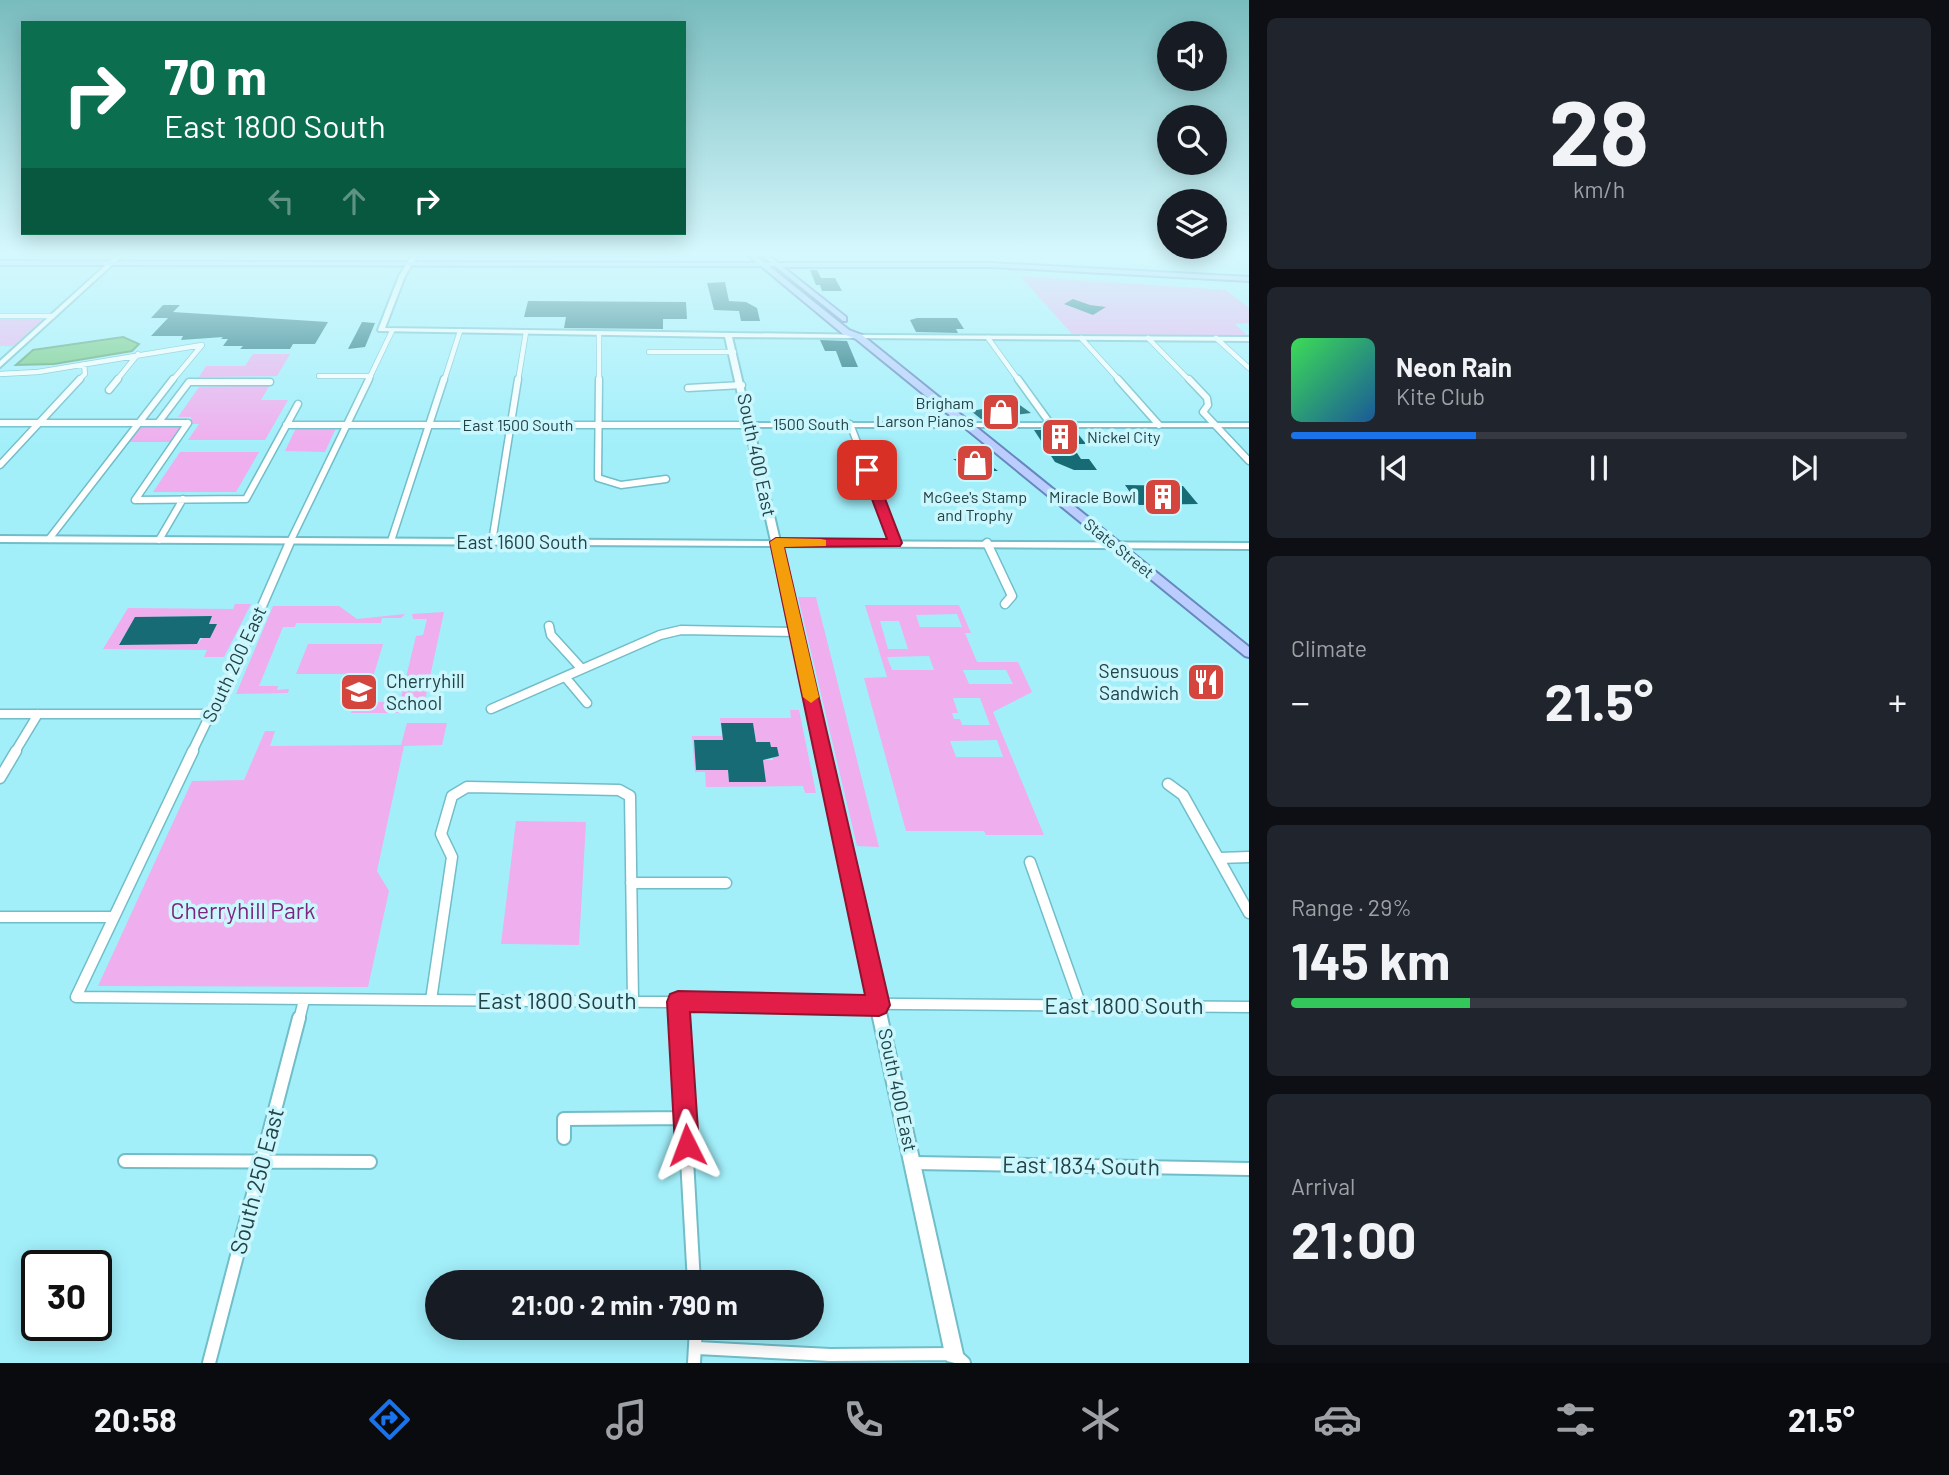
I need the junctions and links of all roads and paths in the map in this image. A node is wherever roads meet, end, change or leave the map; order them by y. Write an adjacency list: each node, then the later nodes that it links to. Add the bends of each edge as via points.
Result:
1 (51, 318): 20 (street)
2 (386, 318): 5 (street, via 381,330)
3 (828, 318): 10 (main road, State Street)
4 (843, 318): 10 (main road, State Street, via 858,330)
5 (392, 331): 6 (street); 24 (street, South 200 East)
6 (460, 331): 7 (street); 37 (street)
7 (526, 332): 8 (street); 38 (street)
8 (599, 334): 9 (street); 39 (street)
9 (728, 335): 10 (street); 17 (street, South 400 East)
10 (859, 337): 11 (street); 41 (main road, State Street)
11 (988, 338): 12 (street); 45 (street)
12 (1081, 338): 13 (street); 42 (street)
13 (1148, 338): 14 (street); 43 (street, via 1208,398 1203,412)
14 (1216, 338): 15 (street); 21 (street)
15 (1249, 339)
16 (649, 352): 17 (street)
17 (734, 352): 26 (street, South 400 East)
18 (138, 354): 19 (street); 28 (street); 32 (street, via 202,345)
19 (84, 364): 22 (street); 31 (street, via 85,374)
20 (0, 365)
21 (1249, 368)
22 (0, 374)
23 (319, 376): 24 (street)
24 (371, 376): 36 (street, South 200 East)
25 (270, 382): 33 (street, via 189,382)
26 (742, 385): 27 (street); 40 (street, South 400 East)
27 (688, 388)
28 (109, 390)
29 (298, 404): 35 (street)
30 (0, 423): 31 (street)
31 (37, 423): 32 (street); 47 (street)
32 (137, 423): 33 (street); 51 (street)
33 (158, 423): 49 (street, via 188,423 135,500)
34 (850, 424): 40 (street, 1500 South); 41 (street, 1500 South); 57 (street)
35 (286, 425): 36 (street, East 1500 South); 49 (street, via 246,499)
36 (348, 425): 37 (street, East 1500 South); 53 (street, South 200 East)
37 (429, 425): 38 (street, East 1500 South); 54 (street)
38 (511, 425): 39 (street, East 1500 South); 55 (street)
39 (598, 425): 40 (street, East 1500 South); 48 (street, via 600,481 655,483)
40 (750, 425): 56 (street, South 400 East)
41 (968, 425): 45 (street, 1500 South); 59 (main road, State Street)
42 (1159, 425): 43 (street, 1500 South); 45 (street, 1500 South)
43 (1215, 425): 44 (street, 1500 South); 46 (street)
44 (1249, 425)
45 (1052, 426)
46 (1249, 461)
47 (0, 465)
48 (666, 479)
49 (183, 499): 52 (street)
50 (0, 539): 51 (street, East 1600 South)
51 (50, 539): 52 (street, East 1600 South)
52 (159, 540): 53 (street, East 1600 South)
53 (290, 541): 54 (street, East 1600 South); 71 (street, South 200 East)
54 (391, 541): 55 (street, East 1600 South)
55 (492, 542): 56 (street, East 1600 South)
56 (776, 542): 57 (street, East 1600 South); 63 (street, South 400 East)
57 (896, 543): 58 (street, East 1600 South)
58 (987, 543): 59 (street, East 1600 South); 61 (street, via 1012,596)
59 (1115, 545): 60 (street, East 1600 South); 64 (main road, State Street)
60 (1249, 546)
61 (1005, 604)
62 (549, 626): 65 (street, via 551,635)
63 (797, 632): 65 (street, via 681,630); 87 (street, South 400 East)
64 (1249, 653)
65 (581, 668): 66 (street)
66 (566, 678): 67 (street); 68 (street)
67 (587, 703)
68 (491, 709)
69 (0, 714): 70 (street)
70 (38, 714): 71 (street); 72 (street)
71 (215, 714): 81 (street, South 200 East, via 206,723)
72 (0, 778)
73 (1168, 784): 75 (street, via 1183,795)
74 (1249, 857): 75 (street)
75 (1219, 858): 79 (street)
76 (1030, 862): 88 (street)
77 (631, 883): 78 (street); 84 (street, via 628,793 467,787 457,792 450,800 441,834 452,857); 85 (street)
78 (726, 883)
79 (1249, 914)
80 (0, 917): 81 (street)
81 (114, 917): 82 (street, South 200 East)
82 (76, 997): 83 (street, East 1800 South)
83 (304, 1000): 84 (street, East 1800 South); 93 (street, South 250 East)
84 (431, 1000): 85 (street, East 1800 South)
85 (633, 1001): 86 (street, East 1800 South)
86 (678, 1002): 87 (street, East 1800 South); 90 (street)
87 (879, 1005): 88 (street, East 1800 South); 95 (street, South 400 East)
88 (1081, 1006): 89 (street, East 1800 South)
89 (1249, 1007)
90 (685, 1118): 91 (street, via 564,1119); 97 (street)
91 (564, 1138)
92 (125, 1161): 93 (street)
93 (262, 1162): 94 (street); 102 (street, South 250 East)
94 (370, 1162)
95 (914, 1163): 96 (street, East 1834 South); 101 (street, South 400 East)
96 (1249, 1169)
97 (693, 1270)
98 (697, 1340): 99 (street)
99 (697, 1348): 100 (street); 103 (street)
100 (830, 1359): 101 (street)
101 (959, 1359)
102 (209, 1363)
103 (694, 1363)

